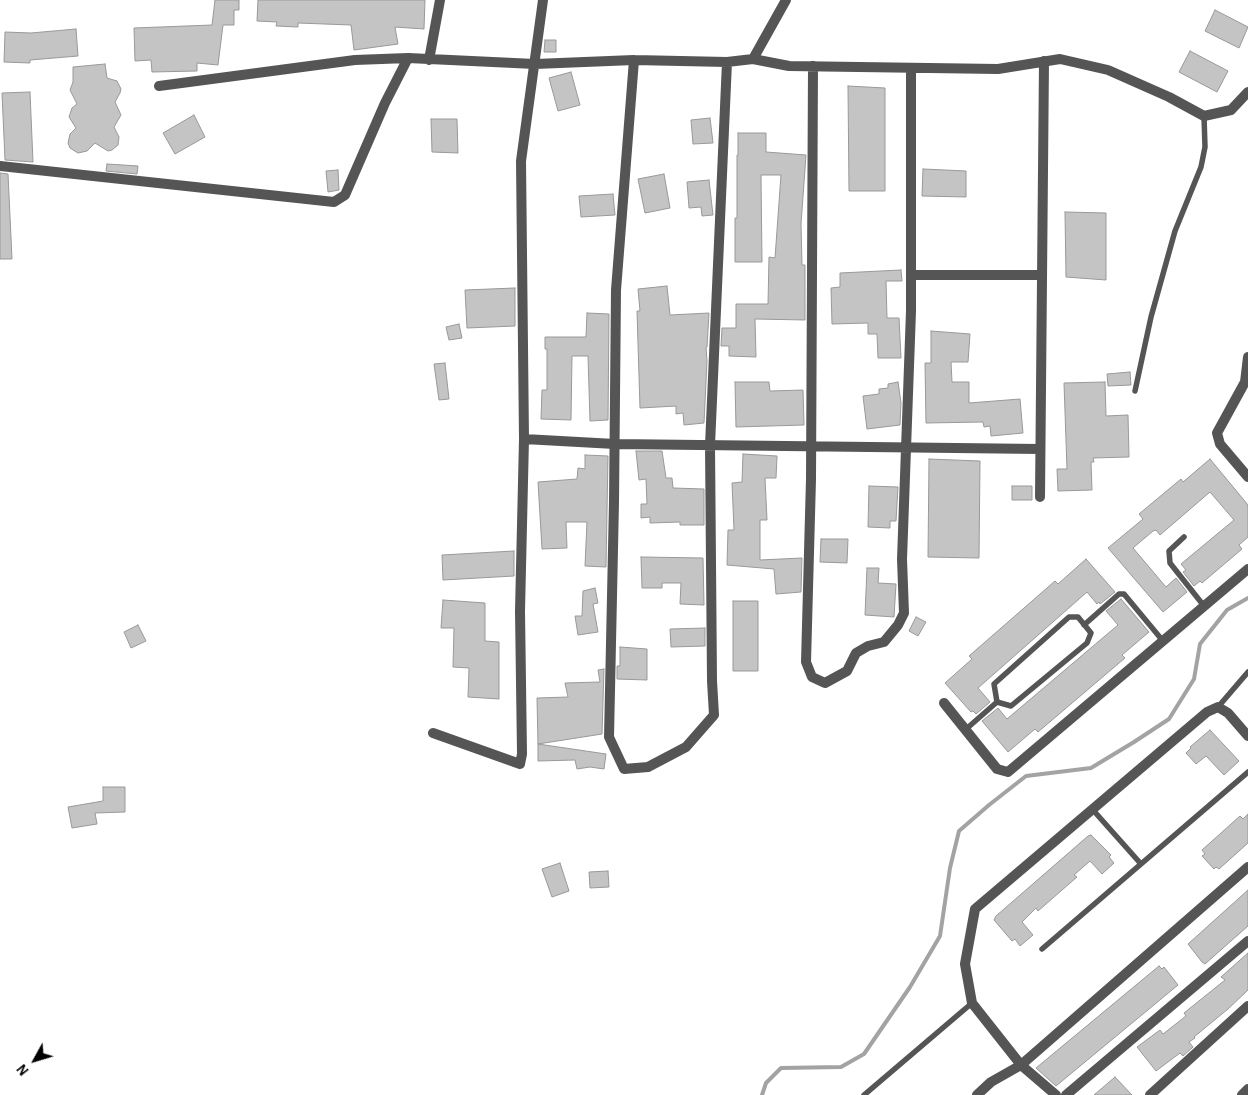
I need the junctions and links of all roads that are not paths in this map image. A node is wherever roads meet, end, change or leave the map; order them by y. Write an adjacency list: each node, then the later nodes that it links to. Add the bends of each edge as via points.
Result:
1 (440, 0): 6 (street)
2 (543, 0): 10 (street)
3 (786, 0): 5 (street)
4 (408, 58): 6 (street); 13 (street, via 355,60); 16 (street, via 345,195 334,202)
5 (753, 59): 9 (street); 11 (street, via 789,66)
6 (429, 60): 10 (street)
7 (634, 60): 9 (street); 10 (street); 22 (street, via 616,290)
8 (1044, 61): 12 (street, via 998,69); 15 (street, via 1060,59 1108,70); 18 (street)
9 (727, 62): 23 (street)
10 (535, 64): 21 (street, via 521,161)
11 (813, 66): 12 (street); 24 (street)
12 (911, 68): 17 (street)
13 (159, 86)
14 (1248, 92): 15 (street, via 1231,110)
15 (1204, 116): 20 (lane, via 1202,167 1175,230)
16 (0, 166)
17 (911, 275): 18 (street); 25 (street)
18 (1042, 275): 26 (street)
19 (1248, 357): 27 (street, via 1245,382 1217,433 1220,444)
20 (1135, 391)
21 (524, 439): 22 (street); 39 (street, via 520,764)
22 (615, 444): 23 (street); 23 (street, via 610,736 624,769 648,766 686,747 714,715)
23 (710, 445): 24 (street)
24 (810, 446): 25 (street); 25 (street, via 806,662 812,677 825,683 847,671 856,653 884,642 904,613 902,559)
25 (906, 448): 26 (street)
26 (1040, 449): 28 (street)
27 (1248, 476)
28 (1040, 497)
29 (1184, 537): 31 (lane, via 1169,551 1170,563)
30 (1248, 569): 31 (street)
31 (1204, 606): 33 (street)
32 (1084, 625): 33 (lane, via 1119,594 1124,594); 35 (lane, via 1091,633 1087,643 1011,706); 35 (lane, via 1078,617 1069,617 994,684)
33 (1163, 640): 38 (street, via 1008,772 997,768)
34 (1248, 672): 37 (lane)
35 (997, 702): 38 (lane)
36 (944, 703): 38 (street)
37 (1218, 707): 40 (street, via 1228,713); 42 (street, via 1207,712)
38 (965, 730)
39 (433, 733)
40 (1248, 736)
41 (1248, 772): 43 (lane)
42 (1093, 810): 43 (lane); 47 (street, via 975,908 965,964)
43 (1141, 864): 46 (lane)
44 (1248, 867): 49 (street)
45 (1248, 941): 54 (street)
46 (1042, 949)
47 (972, 1003): 49 (street); 51 (lane)
48 (1248, 1006): 55 (street)
49 (1021, 1065): 52 (street, via 991,1082); 53 (street)
50 (1248, 1089): 56 (street)
51 (864, 1095)
52 (977, 1095)
53 (1056, 1095)
54 (1066, 1095)
55 (1150, 1095)
56 (1242, 1095)

